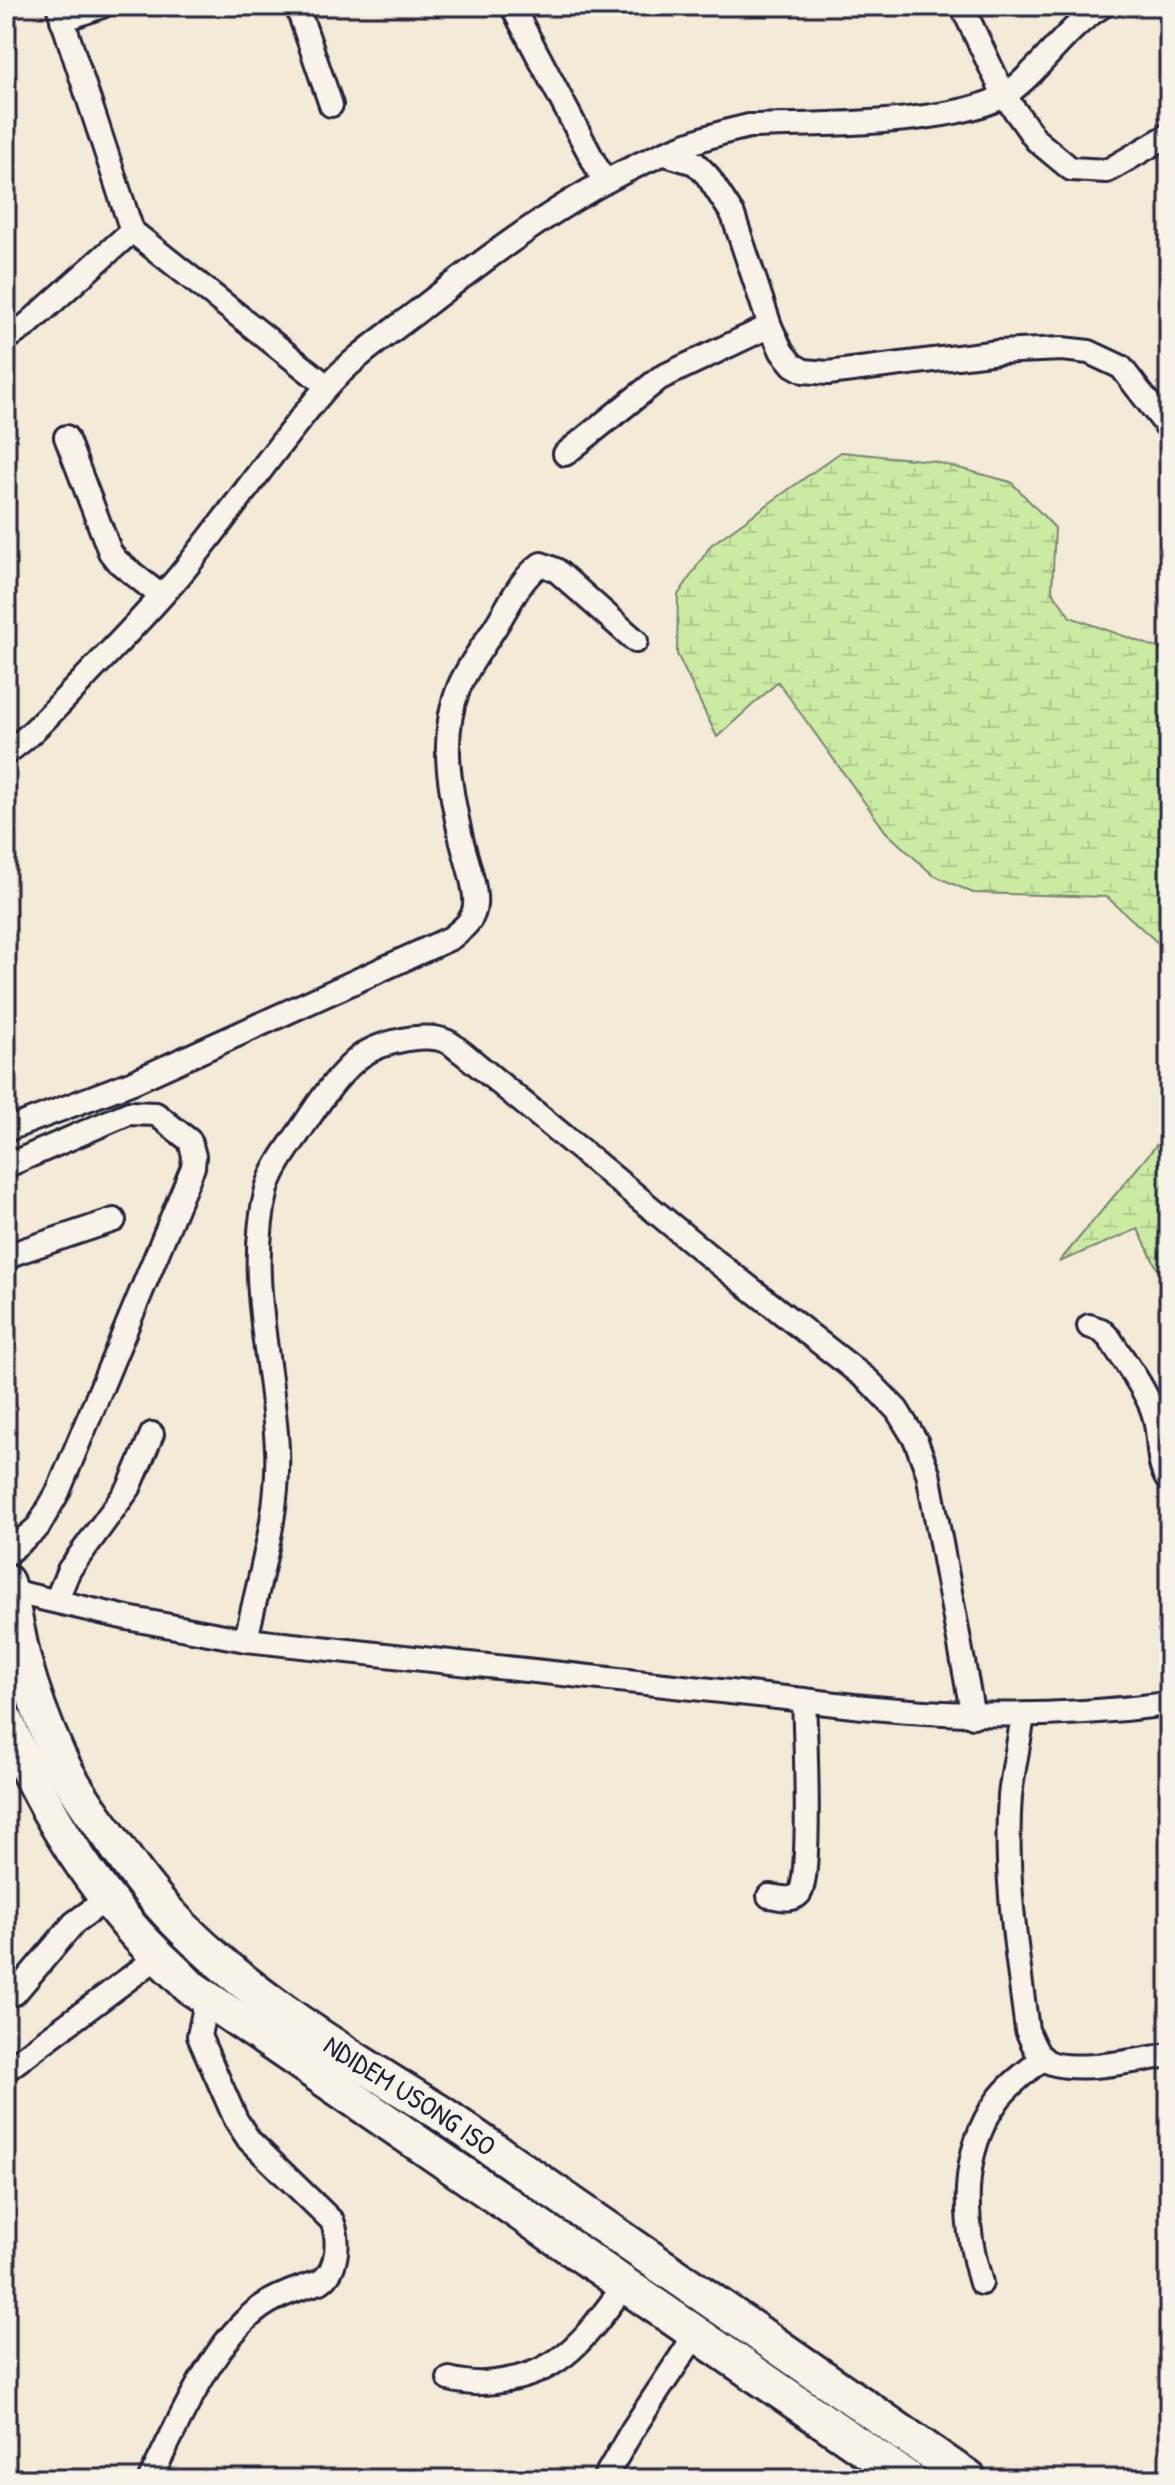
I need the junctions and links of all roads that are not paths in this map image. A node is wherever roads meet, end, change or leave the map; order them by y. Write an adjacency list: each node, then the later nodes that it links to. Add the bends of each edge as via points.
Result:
1 (102, 6): 6 (street)
2 (297, 6): 8 (street)
3 (512, 6): 11 (street)
4 (962, 6): 7 (street)
5 (1103, 6): 7 (street)
6 (60, 13): 12 (street)
7 (1004, 95): 9 (street, via 1036,140 1071,169 1107,171); 10 (street, via 907,119 749,126)
8 (331, 105)
9 (1169, 135)
10 (665, 154): 11 (street); 13 (street, via 695,163 719,192 733,215)
11 (604, 181): 15 (street, via 484,260)
12 (132, 231): 14 (street); 15 (street)
13 (770, 326): 16 (street, via 793,365 828,373 998,352 1089,352 1121,367); 18 (street, via 660,378)
14 (6, 339)
15 (327, 386): 19 (street)
16 (1169, 429)
17 (66, 437): 19 (street, via 110,552)
18 (565, 454)
19 (161, 596): 21 (street)
20 (636, 641): 22 (street, via 556,570 541,564 528,574 478,651 459,687 446,752 476,903 464,928 133,1082)
21 (6, 753)
22 (6, 1130)
23 (6, 1166): 29 (street, via 129,1113 156,1114 190,1141 194,1156 58,1492 38,1527)
24 (114, 1220): 25 (street)
25 (6, 1260)
26 (1089, 1326): 28 (street, via 1110,1339 1152,1407)
27 (152, 1434): 31 (street, via 129,1488 69,1570)
28 (1169, 1482)
29 (6, 1554)
30 (7, 1587): 31 (street); 53 (highway, NDIDEM USONG ISO, via 32,1687 60,1759 119,1851 201,1945 369,2069)
31 (56, 1601): 32 (street)
32 (246, 1640): 33 (street); 35 (street, via 274,1504 277,1452 260,1310 258,1241 267,1186 325,1095 357,1059 384,1044 430,1039 448,1042 463,1053 869,1381 897,1410 928,1473)
33 (804, 1700): 35 (street); 38 (street, via 803,1886 799,1895 788,1899)
34 (1169, 1704): 36 (street)
35 (973, 1716): 36 (street)
36 (1023, 1716): 44 (street, via 1010,1795 1012,1913 1027,2030)
37 (6, 1721): 39 (highway, NDIDEM USONG ISO, via 61,1834)
38 (769, 1896)
39 (108, 1898): 40 (highway, NDIDEM USONG ISO); 41 (street, via 74,1923)
40 (159, 1956): 42 (highway, NDIDEM USONG ISO); 45 (street)
41 (15, 1993)
42 (207, 1997): 47 (highway, NDIDEM USONG ISO); 50 (street, via 199,2036 213,2072 249,2140 332,2221 334,2267 320,2282 268,2302 248,2317 207,2369)
43 (1169, 2055): 44 (street, via 1083,2066 1056,2066)
44 (1043, 2058): 46 (street, via 996,2102 974,2146 967,2195)
45 (6, 2070)
46 (981, 2283)
47 (625, 2285): 48 (highway, NDIDEM USONG ISO); 49 (street, via 589,2332 545,2369 483,2385)
48 (696, 2334): 51 (street); 52 (highway, NDIDEM USONG ISO)
49 (449, 2379)
50 (150, 2479)
51 (604, 2479)
52 (908, 2479)
53 (969, 2479)

